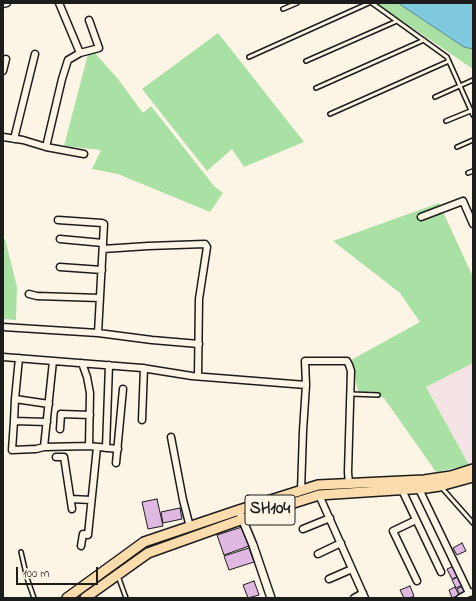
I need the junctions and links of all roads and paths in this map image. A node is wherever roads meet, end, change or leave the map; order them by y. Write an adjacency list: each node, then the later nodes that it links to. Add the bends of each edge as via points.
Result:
1 (6, 3): 5 (street)
2 (59, 3): 10 (street)
3 (297, 3): 6 (lane)
4 (370, 3): 8 (lane); 12 (lane)
5 (3, 4)
6 (283, 9)
7 (89, 20): 10 (street, via 100,48)
8 (397, 21): 9 (lane); 15 (lane)
9 (424, 40): 14 (lane, via 447,56); 19 (lane)
10 (80, 53): 28 (street, via 68,60)
11 (35, 54): 26 (street)
12 (250, 57)
13 (6, 59): 16 (street)
14 (449, 61): 18 (lane); 22 (lane)
15 (306, 62)
16 (3, 71)
17 (473, 80): 18 (lane)
18 (460, 86): 20 (lane); 21 (lane)
19 (316, 88)
20 (435, 97)
21 (472, 110): 23 (lane); 24 (lane)
22 (330, 114)
23 (473, 115)
24 (446, 121)
25 (3, 137): 26 (street)
26 (14, 139): 28 (street)
27 (473, 140): 29 (lane)
28 (46, 147): 30 (street)
29 (457, 147)
30 (84, 154)
31 (473, 171): 32 (lane)
32 (468, 173)
33 (421, 217): 35 (street, via 463,201)
34 (58, 220): 37 (street, via 102,222)
35 (473, 224)
36 (60, 239): 37 (street)
37 (103, 246): 39 (street); 44 (street, via 205,244 207,248 199,299)
38 (60, 267): 39 (street)
39 (102, 270): 41 (street)
40 (29, 294): 41 (street)
41 (100, 298): 43 (street)
42 (3, 327): 43 (street)
43 (98, 333): 44 (street)
44 (198, 344): 51 (street)
45 (3, 357): 46 (street)
46 (19, 358): 47 (street); 56 (street)
47 (53, 361): 48 (street); 57 (street)
48 (82, 363): 49 (street); 58 (street, via 90,393)
49 (109, 365): 50 (street); 67 (street)
50 (144, 368): 51 (street); 59 (street)
51 (198, 376): 52 (street)
52 (306, 385): 54 (street, via 306,361 347,361 351,371); 77 (street)
53 (123, 388): 68 (street)
54 (351, 394): 55 (lane); 73 (street)
55 (378, 395)
56 (15, 399): 57 (street); 60 (street)
57 (48, 404): 61 (street)
58 (90, 415): 62 (street, via 61,414); 64 (street)
59 (142, 420)
60 (14, 421): 61 (street); 65 (street, via 12,450)
61 (47, 422): 65 (street)
62 (60, 430)
63 (171, 437): 87 (street)
64 (89, 446): 65 (street); 66 (street)
65 (44, 447)
66 (96, 447): 67 (street); 80 (street)
67 (106, 448): 68 (street)
68 (118, 449): 70 (street)
69 (56, 457): 79 (street, via 64,457)
70 (116, 463)
71 (473, 469): 73 (main road, SH104, via 451,476 424,480)
72 (473, 476): 74 (main road, SH104)
73 (349, 484): 77 (main road, SH104, via 318,485)
74 (440, 486): 75 (main road, SH104); 86 (lane)
75 (419, 489): 76 (main road, SH104); 98 (street)
76 (402, 490): 78 (main road, SH104); 85 (street)
77 (302, 491): 82 (main road, SH104)
78 (319, 495): 83 (street); 84 (main road, SH104)
79 (71, 499): 80 (street); 81 (street)
80 (91, 500): 90 (street, via 88,534 83,531)
81 (72, 509)
82 (239, 510): 84 (street); 87 (main road, SH104)
83 (330, 518): 88 (street); 89 (street)
84 (242, 519): 95 (main road, SH104, via 148,553); 104 (street, via 254,545)
85 (416, 520): 94 (street); 97 (street, via 393,531)
86 (473, 524)
87 (190, 527): 101 (main road, SH104, via 144,542)
88 (304, 529)
89 (341, 543): 92 (street); 93 (street)
90 (81, 546)
91 (22, 552): 100 (lane)
92 (318, 554)
93 (352, 568): 96 (street); 99 (street)
94 (441, 572)
95 (117, 575): 102 (main road, SH104); 103 (lane)
96 (328, 579)
97 (417, 581)
98 (471, 592): 106 (street)
99 (364, 596): 105 (street)
100 (34, 598)
101 (67, 598)
102 (85, 598)
103 (126, 598)
104 (271, 598)
105 (354, 598)
106 (460, 598)

